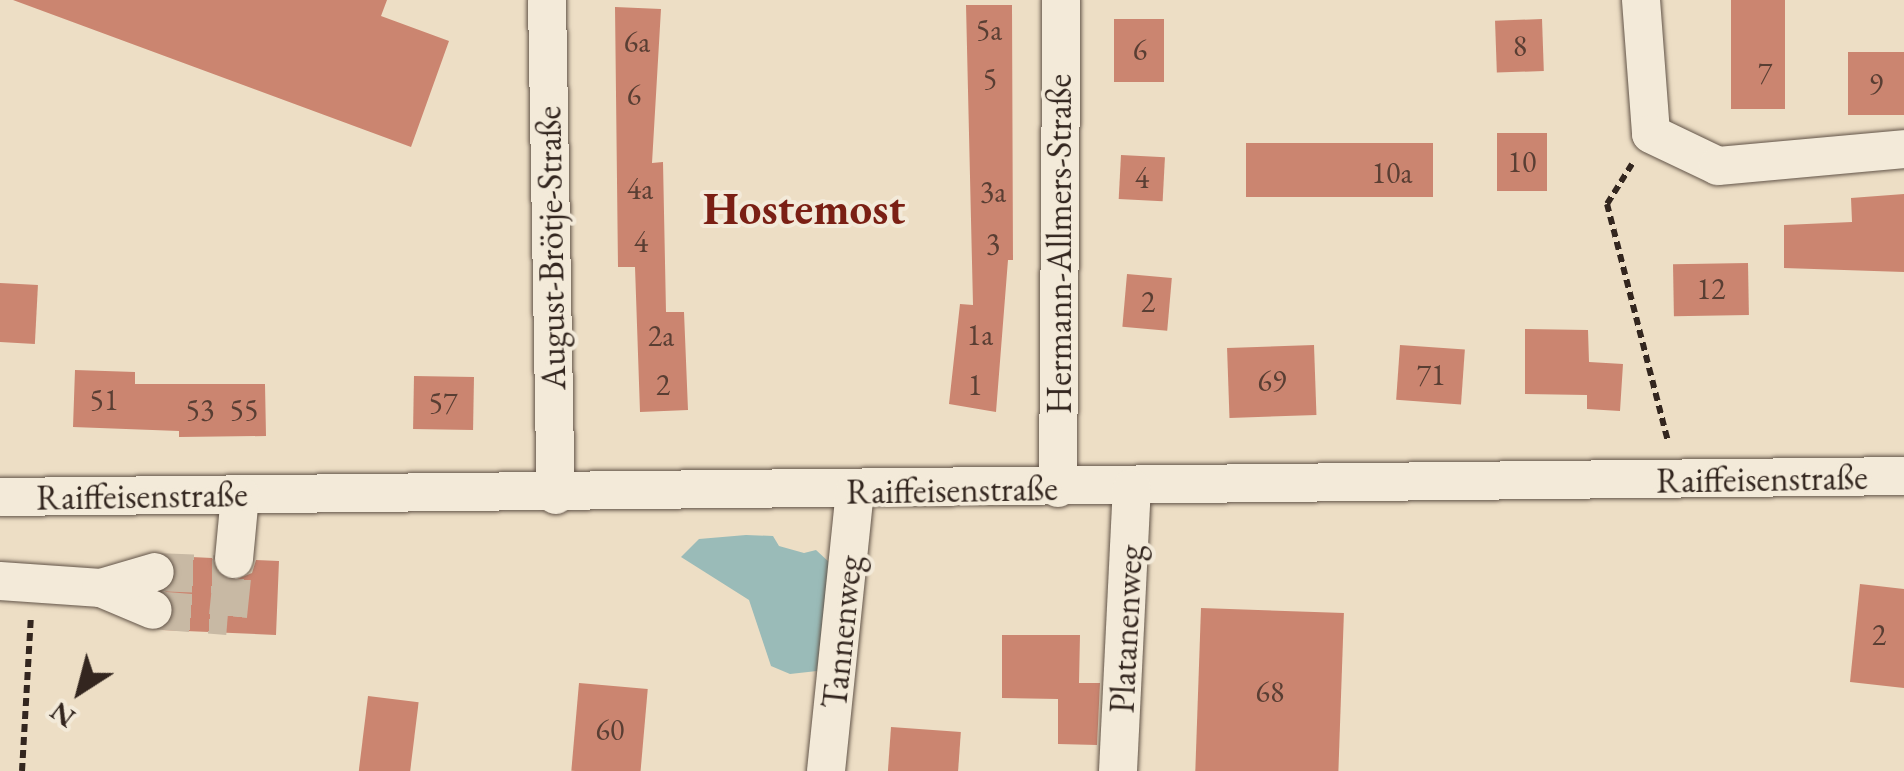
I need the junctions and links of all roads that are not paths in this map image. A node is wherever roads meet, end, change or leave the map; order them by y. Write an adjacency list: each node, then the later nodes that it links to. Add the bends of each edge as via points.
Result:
1 (547, 0): 10 (street, August-Brötje-Straße)
2 (1061, 0): 6 (street, Hermann-Allmers-Straße)
3 (1641, 0): 4 (street, via 1652,134 1718,166)
4 (1904, 149)
5 (1904, 476): 7 (street, Raiffeisenstraße)
6 (1058, 488): 7 (street, Raiffeisenstraße); 8 (street, Raiffeisenstraße)
7 (1132, 488): 18 (street, Platanenweg)
8 (854, 492): 10 (street, Raiffeisenstraße); 17 (street, Tannenweg)
9 (240, 494): 10 (street, Raiffeisenstraße); 11 (street, Raiffeisenstraße); 12 (street)
10 (556, 496)
11 (0, 498)
12 (234, 559)
13 (155, 572): 15 (street)
14 (16, 582): 15 (street)
15 (102, 588): 16 (street)
16 (153, 610)
17 (826, 771)
18 (1118, 771)

